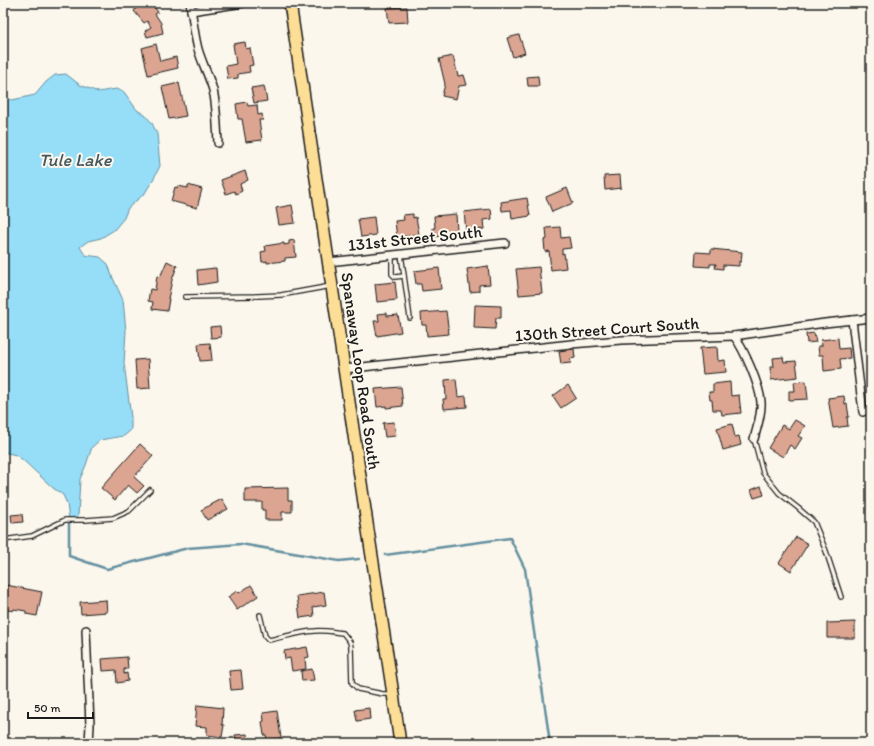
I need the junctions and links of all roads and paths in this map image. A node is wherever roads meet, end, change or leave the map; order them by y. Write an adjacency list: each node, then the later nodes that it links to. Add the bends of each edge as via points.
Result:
1 (243, 3): 3 (street)
2 (290, 3): 8 (main road, Spanaway Loop Road South)
3 (191, 7): 4 (street, via 198,51 213,90)
4 (218, 143)
5 (505, 243): 6 (street, 131st Street South)
6 (401, 254): 7 (street, 131st Street South); 9 (lane)
7 (392, 255): 8 (street, 131st Street South); 9 (lane, via 392,274 395,277)
8 (328, 262): 10 (main road, Spanaway Loop Road South)
9 (404, 276): 12 (lane)
10 (332, 286): 11 (lane, via 281,295); 16 (main road, Spanaway Loop Road South)
11 (185, 297)
12 (410, 318)
13 (871, 318): 14 (street, 130th Street Court South)
14 (852, 320): 15 (street, 130th Street Court South); 17 (street)
15 (734, 336): 16 (street, 130th Street Court South, via 593,342); 18 (street, via 755,380 761,402)
16 (344, 369): 24 (main road, Spanaway Loop Road South)
17 (863, 412)
18 (754, 439): 21 (lane, via 763,473 779,493 814,522)
19 (150, 490): 20 (lane, via 129,511 114,518 65,520 32,536)
20 (3, 540)
21 (841, 597)
22 (260, 615): 24 (lane, via 265,636 269,640 313,631 343,633 351,647 352,683 358,689)
23 (86, 630): 25 (street, via 90,725)
24 (393, 694): 26 (main road, Spanaway Loop Road South)
25 (88, 743)
26 (400, 743)

